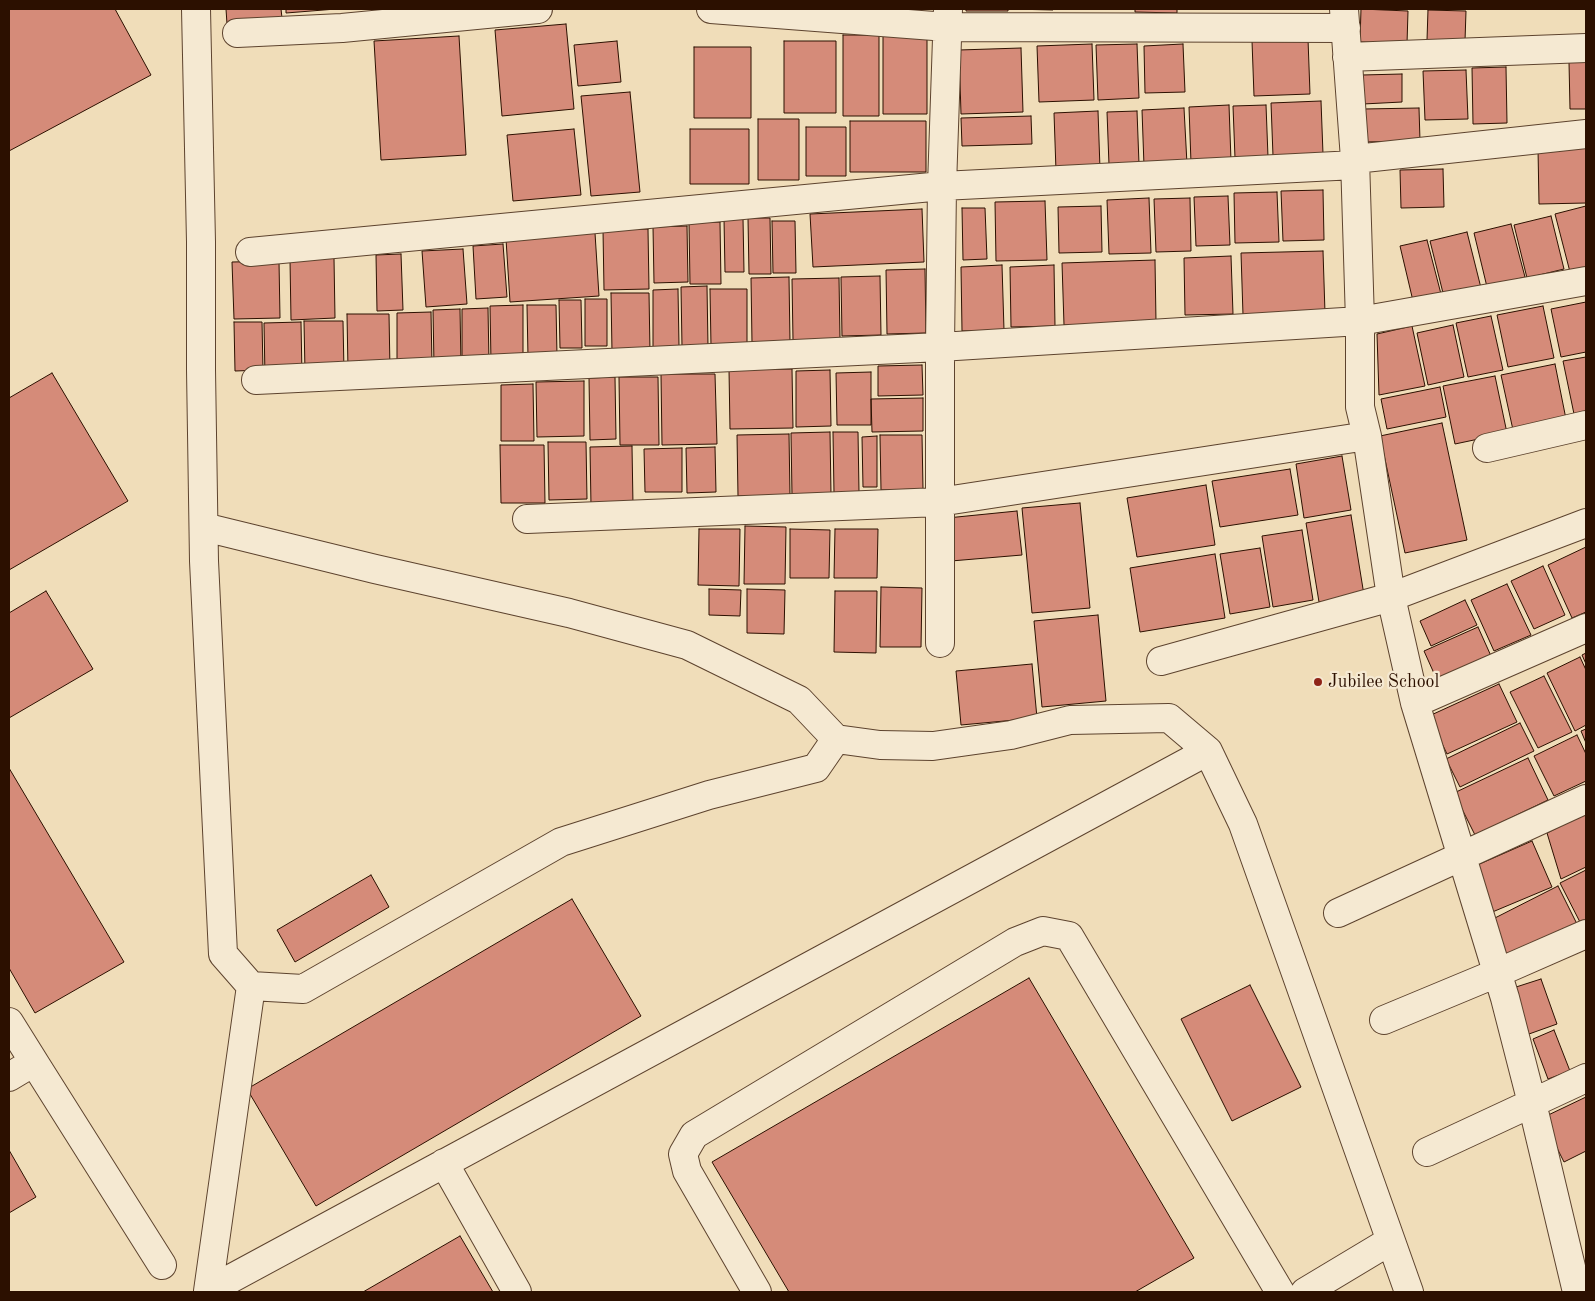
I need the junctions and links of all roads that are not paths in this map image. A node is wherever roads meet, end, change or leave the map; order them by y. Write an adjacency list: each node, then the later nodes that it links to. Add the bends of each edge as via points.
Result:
1 (196, 9): 23 (street)
2 (538, 9): 6 (street, via 342,28)
3 (711, 9): 4 (street)
4 (948, 18): 5 (street); 11 (street)
5 (1345, 18): 8 (street)
6 (237, 33)
7 (1586, 48): 8 (street)
8 (1348, 57): 10 (street)
9 (1586, 134): 10 (street)
10 (1355, 162): 11 (street); 14 (street)
11 (942, 186): 12 (street); 15 (street)
12 (250, 252)
13 (1586, 281): 14 (street)
14 (1360, 321): 15 (street); 18 (street, via 1360,407)
15 (940, 347): 16 (street); 20 (street)
16 (256, 380)
17 (1586, 425): 19 (street)
18 (1367, 436): 20 (street); 24 (street)
19 (1487, 448)
20 (939, 502): 21 (street); 26 (street)
21 (527, 519)
22 (1586, 523): 24 (street)
23 (204, 527): 29 (street, via 375,570 569,613 687,645 800,700); 36 (street, via 223,954)
24 (1392, 597): 27 (street); 28 (street)
25 (1586, 628): 28 (street)
26 (940, 642)
27 (1161, 661)
28 (1415, 702): 32 (street)
29 (836, 739): 30 (street, via 880,745 932,746 1011,735 1070,720 1169,718); 36 (street, via 816,768 709,795 561,842 303,989)
30 (1208, 750): 44 (street); 45 (street, via 1243,824)
31 (1586, 799): 32 (street)
32 (1463, 856): 33 (street); 35 (street)
33 (1338, 913)
34 (1586, 934): 35 (street)
35 (1497, 973): 37 (street); 42 (street)
36 (251, 986): 44 (street, via 208,1291)
37 (1384, 1020)
38 (9, 1022): 39 (street)
39 (34, 1062): 40 (street); 46 (street)
40 (9, 1076)
41 (1586, 1078): 42 (street)
42 (1532, 1103): 43 (street); 47 (street)
43 (1427, 1152)
44 (444, 1163): 48 (street)
45 (1390, 1241): 51 (street); 52 (street)
46 (162, 1264)
47 (1578, 1276)
48 (517, 1292)
49 (757, 1292): 50 (street, via 687,1171 683,1154 694,1135 1015,942 1043,931 1069,936)
50 (1280, 1292)
51 (1305, 1292)
52 (1409, 1292)

